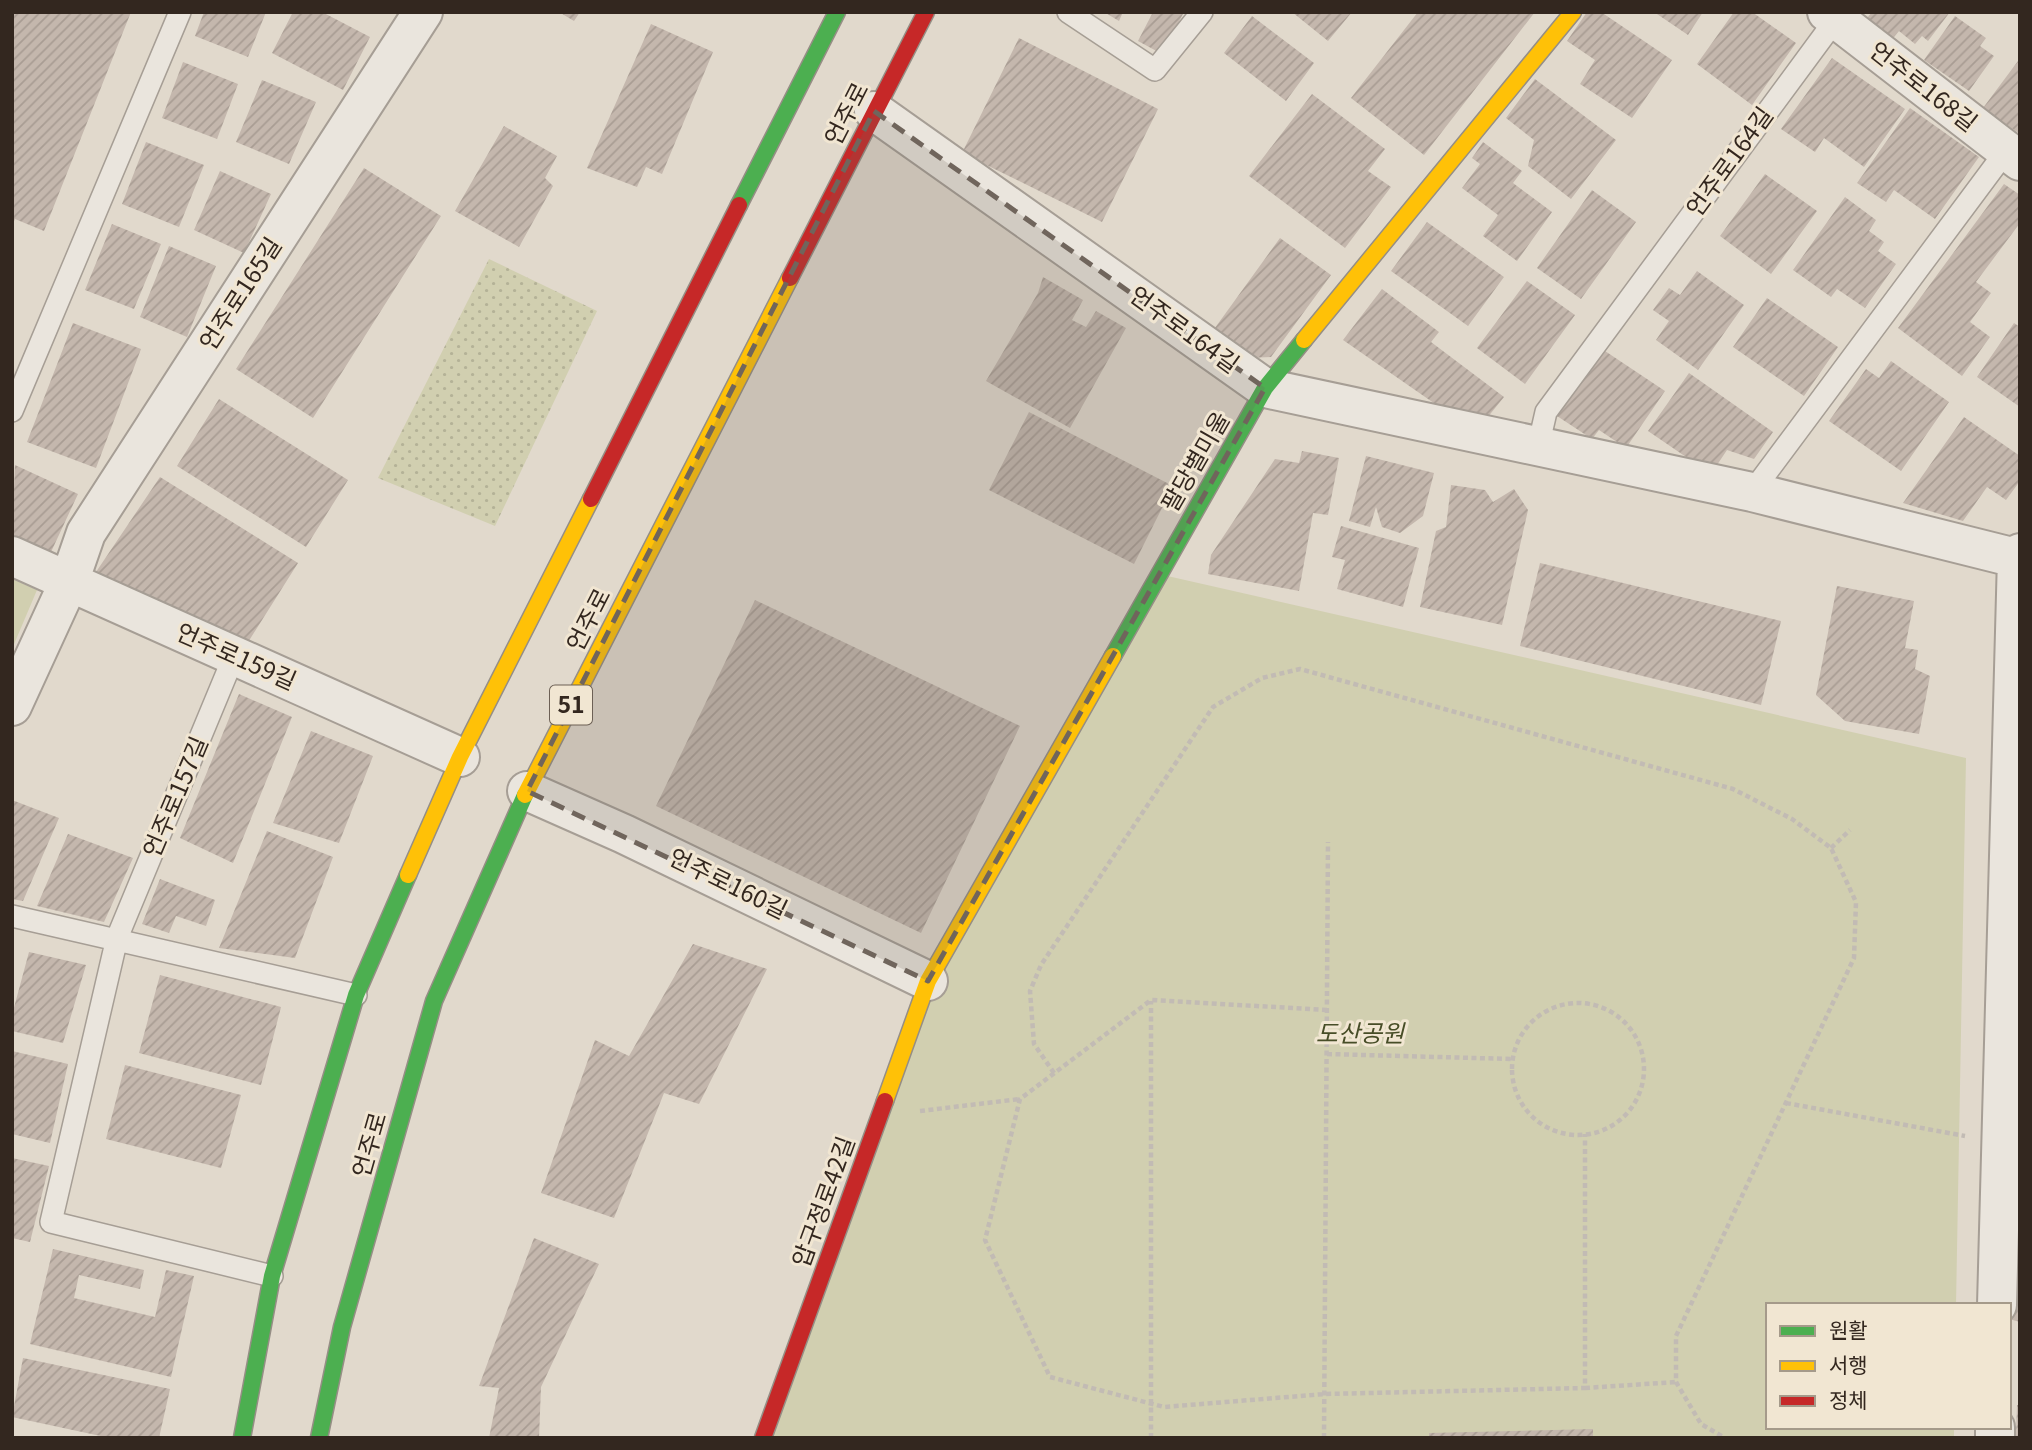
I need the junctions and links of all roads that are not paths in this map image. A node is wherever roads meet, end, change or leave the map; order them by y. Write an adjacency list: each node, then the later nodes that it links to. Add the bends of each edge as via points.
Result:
1 (180, 12): 12 (lane)
2 (423, 12): 17 (street, 언주로165길, via 86,533)
3 (837, 12): 20 (main road)
4 (926, 12): 9 (main road, 언주로 / 51)
5 (1068, 12): 6 (lane, via 1154,70)
6 (1202, 12)
7 (1573, 12): 11 (main road, 팔당별미울)
8 (1831, 16): 10 (street, 언주로168길); 13 (lane, 언주로164길, via 1546,412)
9 (874, 111): 11 (street, 언주로164길); 21 (main road, 언주로 / 51)
10 (2013, 156): 14 (lane)
11 (1265, 388): 13 (street, 언주로164길); 24 (main road, 팔당별미울)
12 (12, 411)
13 (1538, 447): 14 (street, 언주로164길)
14 (1752, 492): 16 (street, 언주로164길)
15 (12, 556): 17 (street, 언주로159길)
16 (2019, 556): 26 (street)
17 (69, 582): 18 (street, 언주로159길); 19 (street)
18 (234, 656): 20 (street, 언주로159길); 23 (lane, 언주로157길)
19 (12, 706)
20 (460, 757): 25 (main road)
21 (527, 791): 24 (street, 언주로160길); 31 (main road, 언주로 / 51, via 434,1001 342,1327)
22 (12, 916): 23 (lane)
23 (117, 938): 25 (lane); 28 (lane, 언주로157길, via 51,1222)
24 (928, 981): 32 (main road, 압구정로42길)
25 (356, 995): 28 (main road)
26 (2011, 1011): 27 (street)
27 (2010, 1145): 29 (street)
28 (272, 1276): 30 (main road)
29 (1997, 1303)
30 (242, 1438)
31 (319, 1438)
32 (763, 1438)

